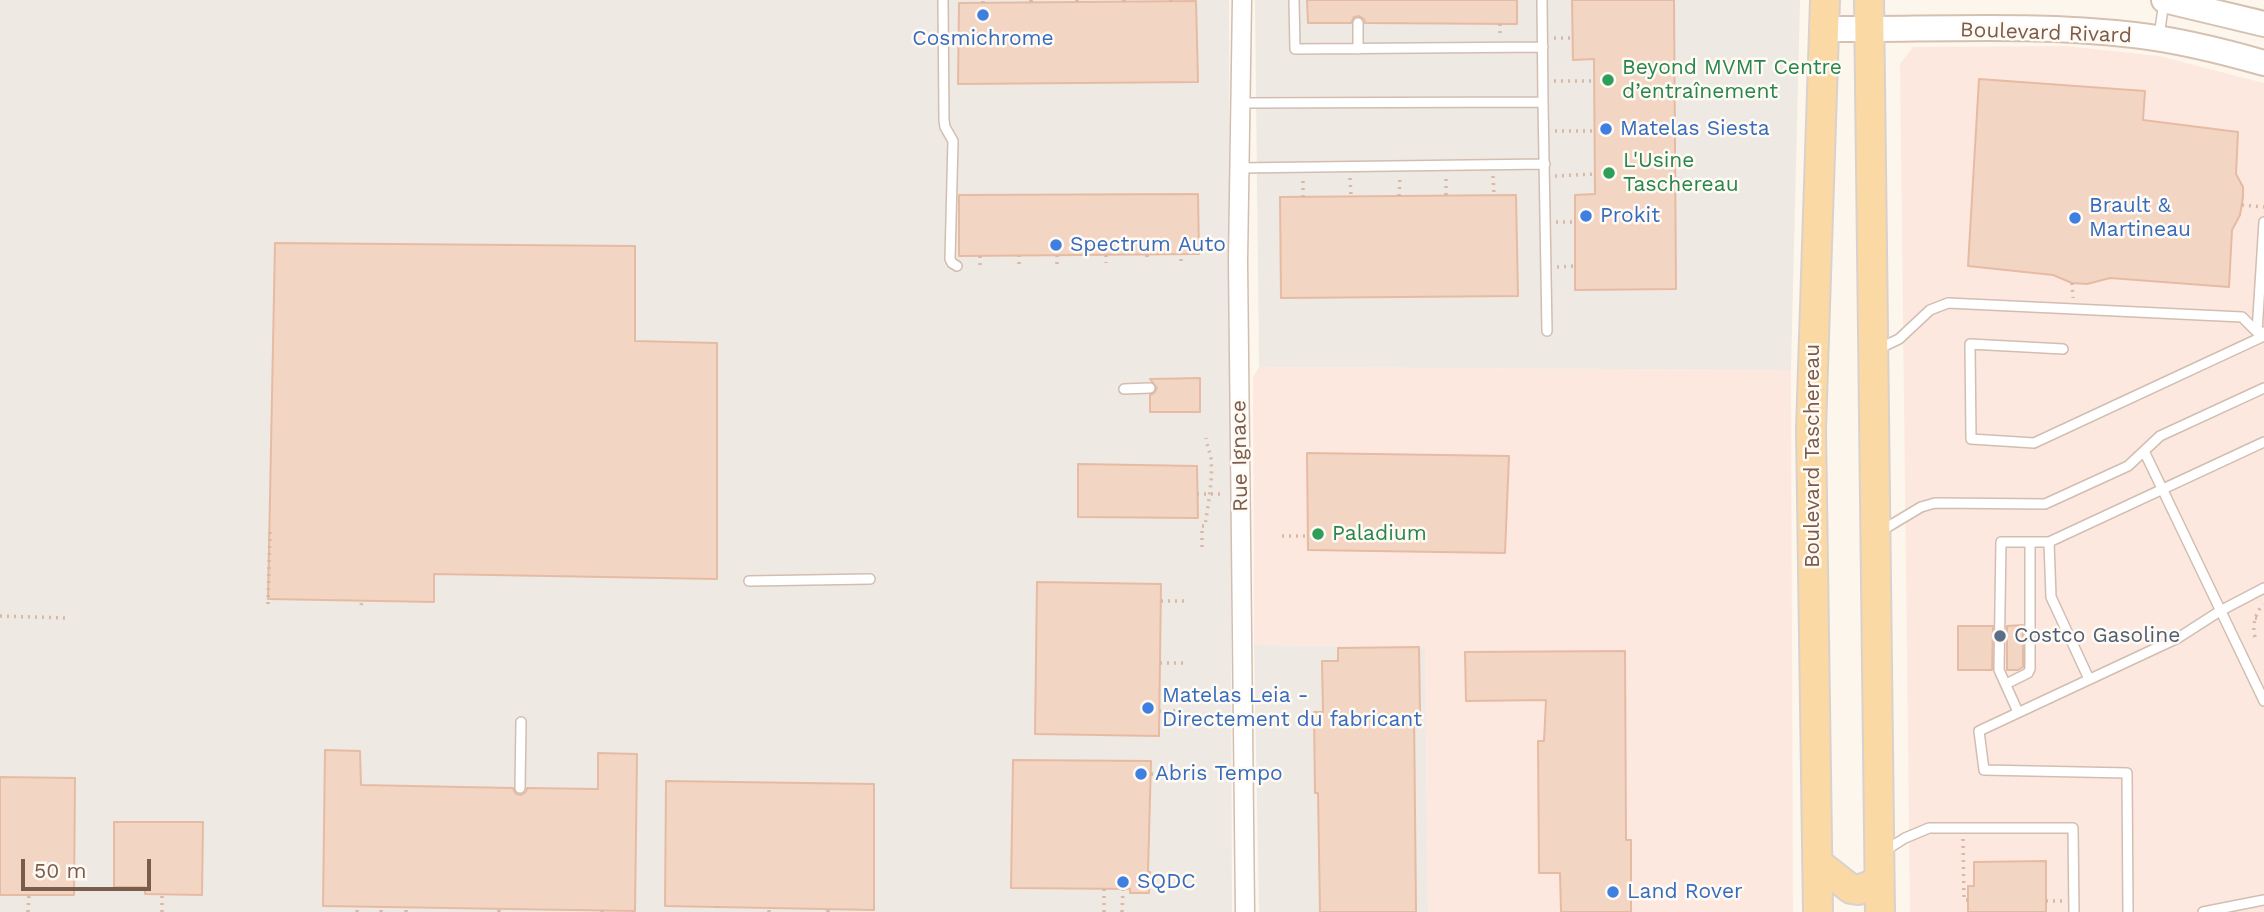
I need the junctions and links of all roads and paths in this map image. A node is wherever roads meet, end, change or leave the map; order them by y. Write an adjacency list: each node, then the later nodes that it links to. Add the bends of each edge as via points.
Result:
1 (943, 0): 54 (lane, via 944,127 953,141 950,259)
2 (1242, 0): 20 (street, Rue Ignace)
3 (1294, 0): 15 (lane, via 1295,49)
4 (1542, 0): 14 (lane)
5 (1825, 0): 10 (main road, Boulevard Taschereau)
6 (1869, 0): 11 (main road)
7 (2164, 0): 9 (street); 13 (lane)
8 (1359, 23): 15 (lane)
9 (2264, 24)
10 (1824, 29): 11 (street, Boulevard Rivard); 103 (main road, Boulevard Taschereau, via 1811,429)
11 (1870, 30): 13 (street, Boulevard Rivard, via 2060,29); 60 (main road)
12 (1573, 38): 14 (path)
13 (2158, 38): 16 (street, Boulevard Rivard)
14 (1543, 42): 15 (lane); 17 (lane)
15 (1359, 49)
16 (2264, 64)
17 (1543, 81): 18 (path); 19 (lane)
18 (1594, 81)
19 (1543, 102): 20 (lane); 21 (lane)
20 (1240, 103): 24 (street, Rue Ignace)
21 (1544, 130): 22 (path); 23 (lane)
22 (1595, 131)
23 (1545, 164): 24 (lane); 26 (lane)
24 (1239, 168): 118 (street, Rue Ignace)
25 (1595, 174): 26 (path)
26 (1545, 176): 39 (lane)
27 (1446, 188): 32 (path)
28 (1493, 188): 33 (path)
29 (1304, 189): 36 (path)
30 (1350, 189): 34 (path)
31 (1399, 189): 35 (path)
32 (1446, 195)
33 (1494, 195)
34 (1351, 196)
35 (1399, 196)
36 (1303, 197)
37 (2242, 205): 38 (path)
38 (2264, 207)
39 (1546, 222): 40 (path); 56 (lane)
40 (1575, 222)
41 (2264, 222): 58 (lane)
42 (1106, 255): 50 (path)
43 (1147, 255): 49 (path)
44 (1181, 255): 48 (path)
45 (980, 256): 53 (path)
46 (1019, 256): 51 (path)
47 (1057, 256): 52 (path)
48 (1181, 261)
49 (1147, 262)
50 (1106, 263)
51 (1019, 264)
52 (1057, 264)
53 (980, 265)
54 (957, 266)
55 (1575, 266): 56 (path)
56 (1546, 267): 57 (lane)
57 (1547, 331)
58 (2262, 333): 59 (lane, via 2034,443 1971,439 1970,344); 60 (lane, via 2242,317 1948,303 1923,315 1899,339)
59 (2063, 349)
60 (1875, 351): 71 (main road)
61 (1150, 388): 63 (lane)
62 (2264, 388): 66 (lane, via 2160,436)
63 (1124, 389)
64 (1206, 438): 69 (path)
65 (2264, 442): 67 (lane)
66 (2144, 451): 67 (lane); 71 (lane, via 2128,466 2045,504 1935,503)
67 (2163, 490): 75 (lane); 84 (lane)
68 (1197, 494): 69 (path)
69 (1212, 494): 76 (path, via 1202,526)
70 (270, 531): 83 (path)
71 (1876, 534): 104 (main road)
72 (1282, 536): 73 (path)
73 (1308, 536)
74 (2030, 542): 75 (lane); 93 (lane, via 2030,669); 93 (lane, via 2001,542 2000,670)
75 (2049, 542): 92 (lane, via 2051,597)
76 (1202, 547)
77 (870, 579): 78 (lane)
78 (749, 581)
79 (2264, 588): 84 (lane)
80 (1161, 601): 81 (path)
81 (1186, 601)
82 (2264, 602): 87 (path)
83 (268, 604)
84 (2220, 611): 92 (lane, via 2178,638); 94 (lane)
85 (0, 616): 86 (path)
86 (65, 618)
87 (2255, 618): 88 (path); 89 (path)
88 (2262, 619)
89 (2255, 637)
90 (1160, 663): 91 (path)
91 (1185, 663)
92 (2089, 679): 97 (lane)
93 (2006, 684): 97 (lane)
94 (2264, 701)
95 (1159, 710): 96 (path)
96 (1184, 711)
97 (2018, 712): 121 (lane, via 1979,731 1984,771 2127,773)
98 (521, 722): 101 (lane)
99 (1176, 773): 100 (path)
100 (1151, 774)
101 (520, 788)
102 (1963, 854): 109 (path, via 1964,900)
103 (1818, 863): 104 (main road, via 1858,890); 113 (main road, Boulevard Taschereau)
104 (1879, 869): 119 (main road); 120 (lane, via 1905,838 1929,828 2073,828)
105 (1104, 889): 116 (path)
106 (1123, 889): 117 (path)
107 (29, 895): 114 (path)
108 (162, 895): 115 (path)
109 (1968, 900)
110 (2264, 900): 122 (lane)
111 (2046, 901): 112 (path)
112 (2055, 901)
113 (1816, 910)
114 (28, 912)
115 (162, 912)
116 (1104, 912)
117 (1122, 912)
118 (1245, 912)
119 (1880, 912)
120 (2074, 912)
121 (2128, 912)
122 (2203, 912)

